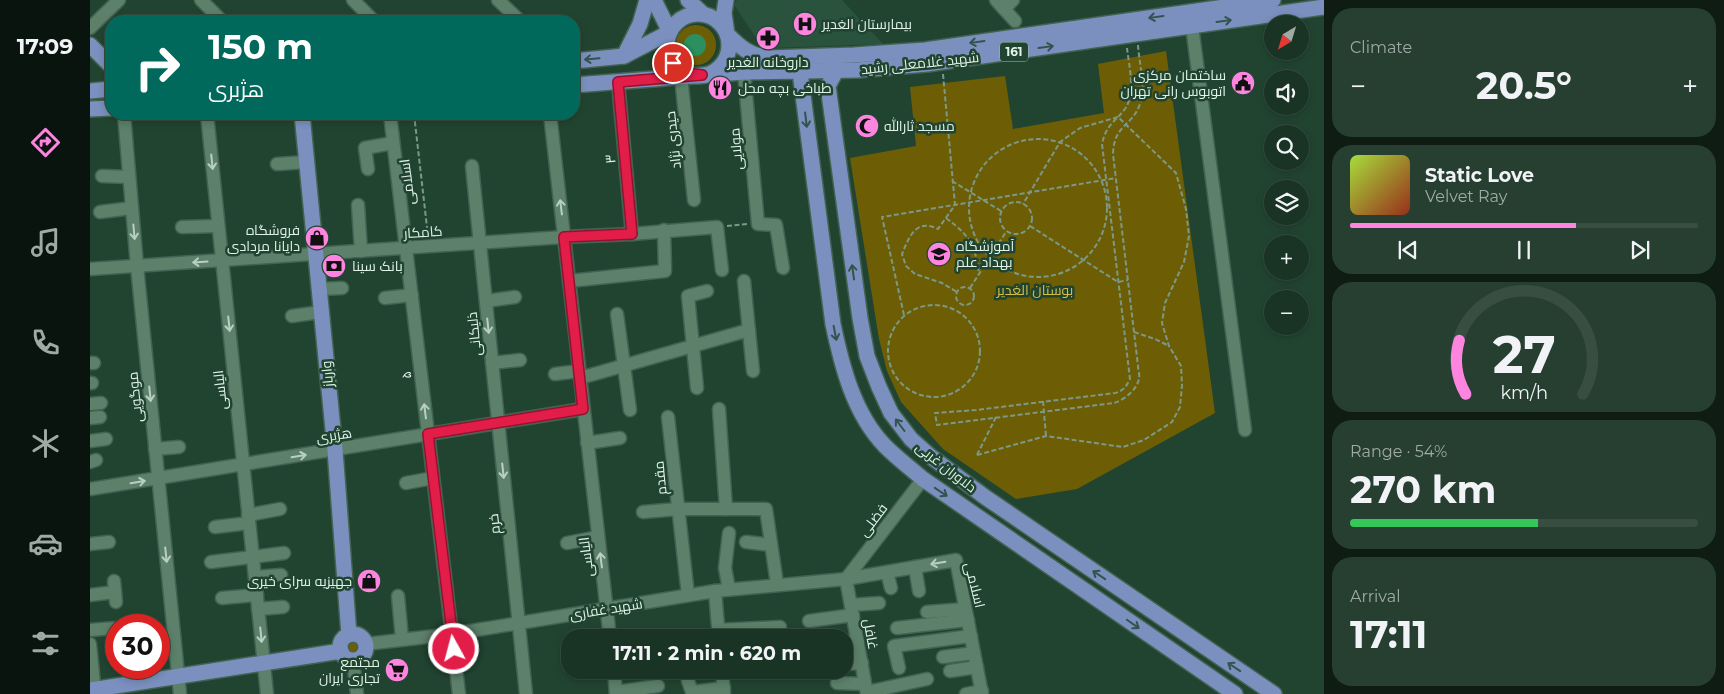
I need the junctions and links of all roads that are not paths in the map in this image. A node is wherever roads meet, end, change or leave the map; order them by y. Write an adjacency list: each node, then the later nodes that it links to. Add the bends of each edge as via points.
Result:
1 (119, 0): 18 (street)
2 (201, 0): 13 (street)
3 (353, 0): 14 (street)
4 (498, 0): 15 (street)
5 (647, 0): 22 (main road, via 640,24)
6 (654, 0): 19 (main road)
7 (688, 0): 12 (main road)
8 (726, 0): 20 (main road)
9 (1273, 0): 20 (main road, شهید غلامعلی رشید / 161, one-way to 20, via 925,50 854,55 769,58 748,53)
10 (1005, 3): 16 (street)
11 (1324, 7): 17 (main road, شهید غلامعلی رشید / 161, one-way to 11)
12 (703, 14): 19 (main road, via 687,16); 20 (main road, via 722,25)
13 (216, 15)
14 (368, 15)
15 (514, 15)
16 (1015, 21)
17 (1192, 26): 25 (main road, شهید غلامعلی رشید / 161, one-way to 17, via 942,62); 92 (street)
18 (90, 28)
19 (670, 32): 22 (main road); 28 (main road, via 667,48 673,63 686,73)
20 (727, 34): 28 (main road, via 729,43 725,61 711,73)
21 (91, 51): 24 (main road)
22 (624, 56): 23 (main road, one-way to 23)
23 (580, 60)
24 (105, 62)
25 (836, 71): 27 (main road, شهید غلامعلی رشید / 161); 190 (main road, دلاوران غربی, one-way to 25, via 985,497 911,440 891,413 867,356 860,318 828,86)
26 (744, 72): 27 (main road, شهید غلامعلی رشید / 161); 28 (main road, شهید غلامعلی رشید / 161); 63 (street, مولایی, via 758,224 776,226)
27 (800, 72): 104 (main road, دلاوران غربی, one-way to 104, via 826,276 841,362 865,419 884,446)
28 (702, 75): 29 (main road, شهید غلامعلی رشید / 161)
29 (680, 77): 30 (main road, شهید غلامعلی رشید / 161); 48 (street, حیدری نژاد)
30 (618, 82): 31 (main road, شهید غلامعلی رشید / 161); 55 (street, ۳)
31 (580, 85)
32 (105, 90): 33 (main road)
33 (90, 91)
34 (105, 108): 35 (main road)
35 (90, 109)
36 (125, 120): 47 (street, موگویی)
37 (208, 120): 52 (street, الیاسی, one-way to 52)
38 (303, 120): 42 (main road, وارباز)
39 (391, 120): 41 (street, ۵)
40 (551, 120): 56 (street, الیاسی, one-way to 40)
41 (393, 143): 45 (street, via 365,148); 58 (street, ۵)
42 (307, 162): 43 (street); 60 (main road, وارباز)
43 (277, 164)
44 (472, 166): 57 (street, ذلیکانی)
45 (368, 170)
46 (102, 176): 47 (street)
47 (130, 177): 50 (street, موگویی)
48 (694, 200)
49 (358, 205): 59 (street)
50 (132, 208): 51 (street); 62 (street, موگویی, one-way to 62)
51 (100, 212)
52 (218, 226): 53 (street); 61 (street, الیاسی)
53 (182, 227)
54 (664, 230): 55 (street, کامکار); 65 (street, کامکار, via 717,226); 67 (street, via 665,271)
55 (632, 234): 56 (street, کامکار)
56 (564, 237): 57 (street, کامکار); 67 (street, الیاسی)
57 (480, 243): 58 (street, کامکار); 74 (street, ذلیکانی)
58 (406, 248): 59 (street, کامکار); 71 (street, ۵)
59 (361, 251): 60 (street, کامکار)
60 (316, 254): 61 (street, کامکار); 69 (main road, وارباز)
61 (222, 260): 62 (street, کامکار, one-way to 62); 101 (street, الیاسی, one-way to 101)
62 (137, 266): 64 (street, کامکار); 99 (street, موگویی, one-way to 99)
63 (782, 268)
64 (90, 269)
65 (722, 270)
66 (744, 281): 78 (street)
67 (569, 282): 85 (street, الیاسی)
68 (342, 288): 69 (street)
69 (319, 289): 75 (main road, وارباز)
70 (707, 291): 79 (street, via 688,296)
71 (412, 295): 73 (street); 93 (street, ۵, one-way to 71)
72 (515, 297): 74 (street)
73 (385, 298)
74 (486, 301): 81 (street, ذلیکانی, one-way to 81)
75 (321, 312): 77 (street); 100 (main road, وارباز)
76 (617, 314): 82 (street)
77 (292, 316)
78 (749, 330): 79 (street); 83 (street)
79 (693, 346): 82 (street); 86 (street)
80 (520, 360): 81 (street)
81 (492, 363): 91 (street, ذلیکانی)
82 (624, 366): 85 (street); 89 (street)
83 (753, 371)
84 (555, 374): 85 (street)
85 (580, 375): 87 (street, الیاسی)
86 (697, 388)
87 (583, 409): 91 (street, هژبری); 97 (street, الیاسی)
88 (720, 409): 109 (street)
89 (630, 410)
90 (668, 417): 108 (street, مقدم)
91 (498, 423): 93 (street, هژبری); 147 (street, خرم, one-way to 147)
92 (1245, 430)
93 (428, 434): 100 (street, هژبری); 103 (street, ۵)
94 (620, 438): 97 (street)
95 (106, 439): 96 (street)
96 (90, 441)
97 (587, 443): 114 (street, الیاسی)
98 (179, 447): 99 (street)
99 (156, 449): 102 (street, موگویی)
100 (334, 450): 101 (street, هژبری, one-way to 100); 156 (main road, وارباز)
101 (243, 465): 102 (street, هژبری); 111 (street, الیاسی)
102 (158, 478): 106 (street, هژبری, one-way to 102); 172 (street, موگویی, one-way to 172)
103 (433, 478): 105 (street); 157 (street, ۵)
104 (923, 479): 127 (street, فضلی); 189 (main road, دلاوران غربی, one-way to 189)
105 (406, 483)
106 (90, 489)
107 (280, 508): 111 (street)
108 (678, 509): 109 (street, مقدم); 110 (street); 136 (street)
109 (726, 509): 119 (street, مقدم, via 766,509)
110 (642, 512)
111 (249, 519): 112 (street); 121 (street, الیاسی)
112 (215, 527)
113 (729, 533): 130 (street, via 725,568)
114 (598, 537): 117 (street); 141 (street, الیاسی, one-way to 114)
115 (109, 542): 118 (street)
116 (746, 542): 119 (street)
117 (567, 543)
118 (90, 544)
119 (771, 545): 128 (street)
120 (284, 553): 121 (street)
121 (253, 557): 122 (street); 126 (street, الیاسی)
122 (211, 562)
123 (915, 567): 124 (street, اسلامی); 132 (street); 145 (street, اسلامی, one-way to 123, via 956,560)
124 (887, 572): 127 (street, اسلامی); 129 (street)
125 (281, 575): 126 (street)
126 (255, 577): 135 (street, الیاسی)
127 (846, 579): 128 (street, شهید غفاری); 143 (street, غافل)
128 (777, 584): 130 (street, شهید غفاری)
129 (891, 588)
130 (729, 589): 131 (street, شهید غفاری)
131 (715, 591): 136 (street, شهید غفاری); 152 (street)
132 (919, 591)
133 (115, 592): 134 (street)
134 (90, 595)
135 (257, 595): 138 (street); 142 (street, الیاسی)
136 (688, 595): 141 (street, شهید غفاری)
137 (398, 596): 159 (street)
138 (222, 598)
139 (879, 602): 143 (street)
140 (283, 607): 142 (street)
141 (607, 608): 147 (street, شهید غفاری); 151 (street, الیاسی)
142 (258, 609): 166 (street, الیاسی, one-way to 166)
143 (852, 610): 146 (street); 154 (street, غافل)
144 (927, 612): 145 (street)
145 (967, 614): 149 (street); 158 (street, اسلامی)
146 (809, 621)
147 (519, 623): 157 (street, شهید غفاری); 187 (street, خرم)
148 (780, 627): 153 (street)
149 (898, 628)
150 (105, 629): 155 (street)
151 (609, 629)
152 (719, 629)
153 (763, 629)
154 (851, 629)
155 (90, 630)
156 (349, 634): 161 (main road, via 361,637); 164 (main road, via 341,643)
157 (452, 634): 159 (street, شهید غفاری); 186 (street, ۵)
158 (971, 636): 163 (street, اسلامی); 170 (street, via 894,646)
159 (402, 639): 161 (street, شهید غفاری)
160 (90, 644): 179 (street)
161 (366, 644): 164 (main road, via 363,655)
162 (853, 646): 167 (street, غافل)
163 (974, 653): 165 (street); 169 (street, اسلامی)
164 (347, 655): 166 (main road); 185 (street)
165 (943, 658)
166 (264, 663): 172 (main road); 184 (street, الیاسی)
167 (862, 663): 168 (street); 178 (street, غافل)
168 (853, 664)
169 (977, 667): 171 (street); 181 (street, اسلامی)
170 (899, 668)
171 (950, 671)
172 (178, 676): 179 (main road); 183 (street, موگویی)
173 (615, 679): 182 (street)
174 (927, 679): 178 (street)
175 (688, 681): 180 (street, via 692,692)
176 (837, 683): 178 (street)
177 (658, 686): 182 (street)
178 (866, 690)
179 (93, 691)
180 (724, 691)
181 (982, 692): 188 (street)
182 (616, 693)
183 (180, 694)
184 (267, 694)
185 (357, 694)
186 (459, 694)
187 (526, 694)
188 (966, 694)
189 (1235, 694)
190 (1274, 694)

